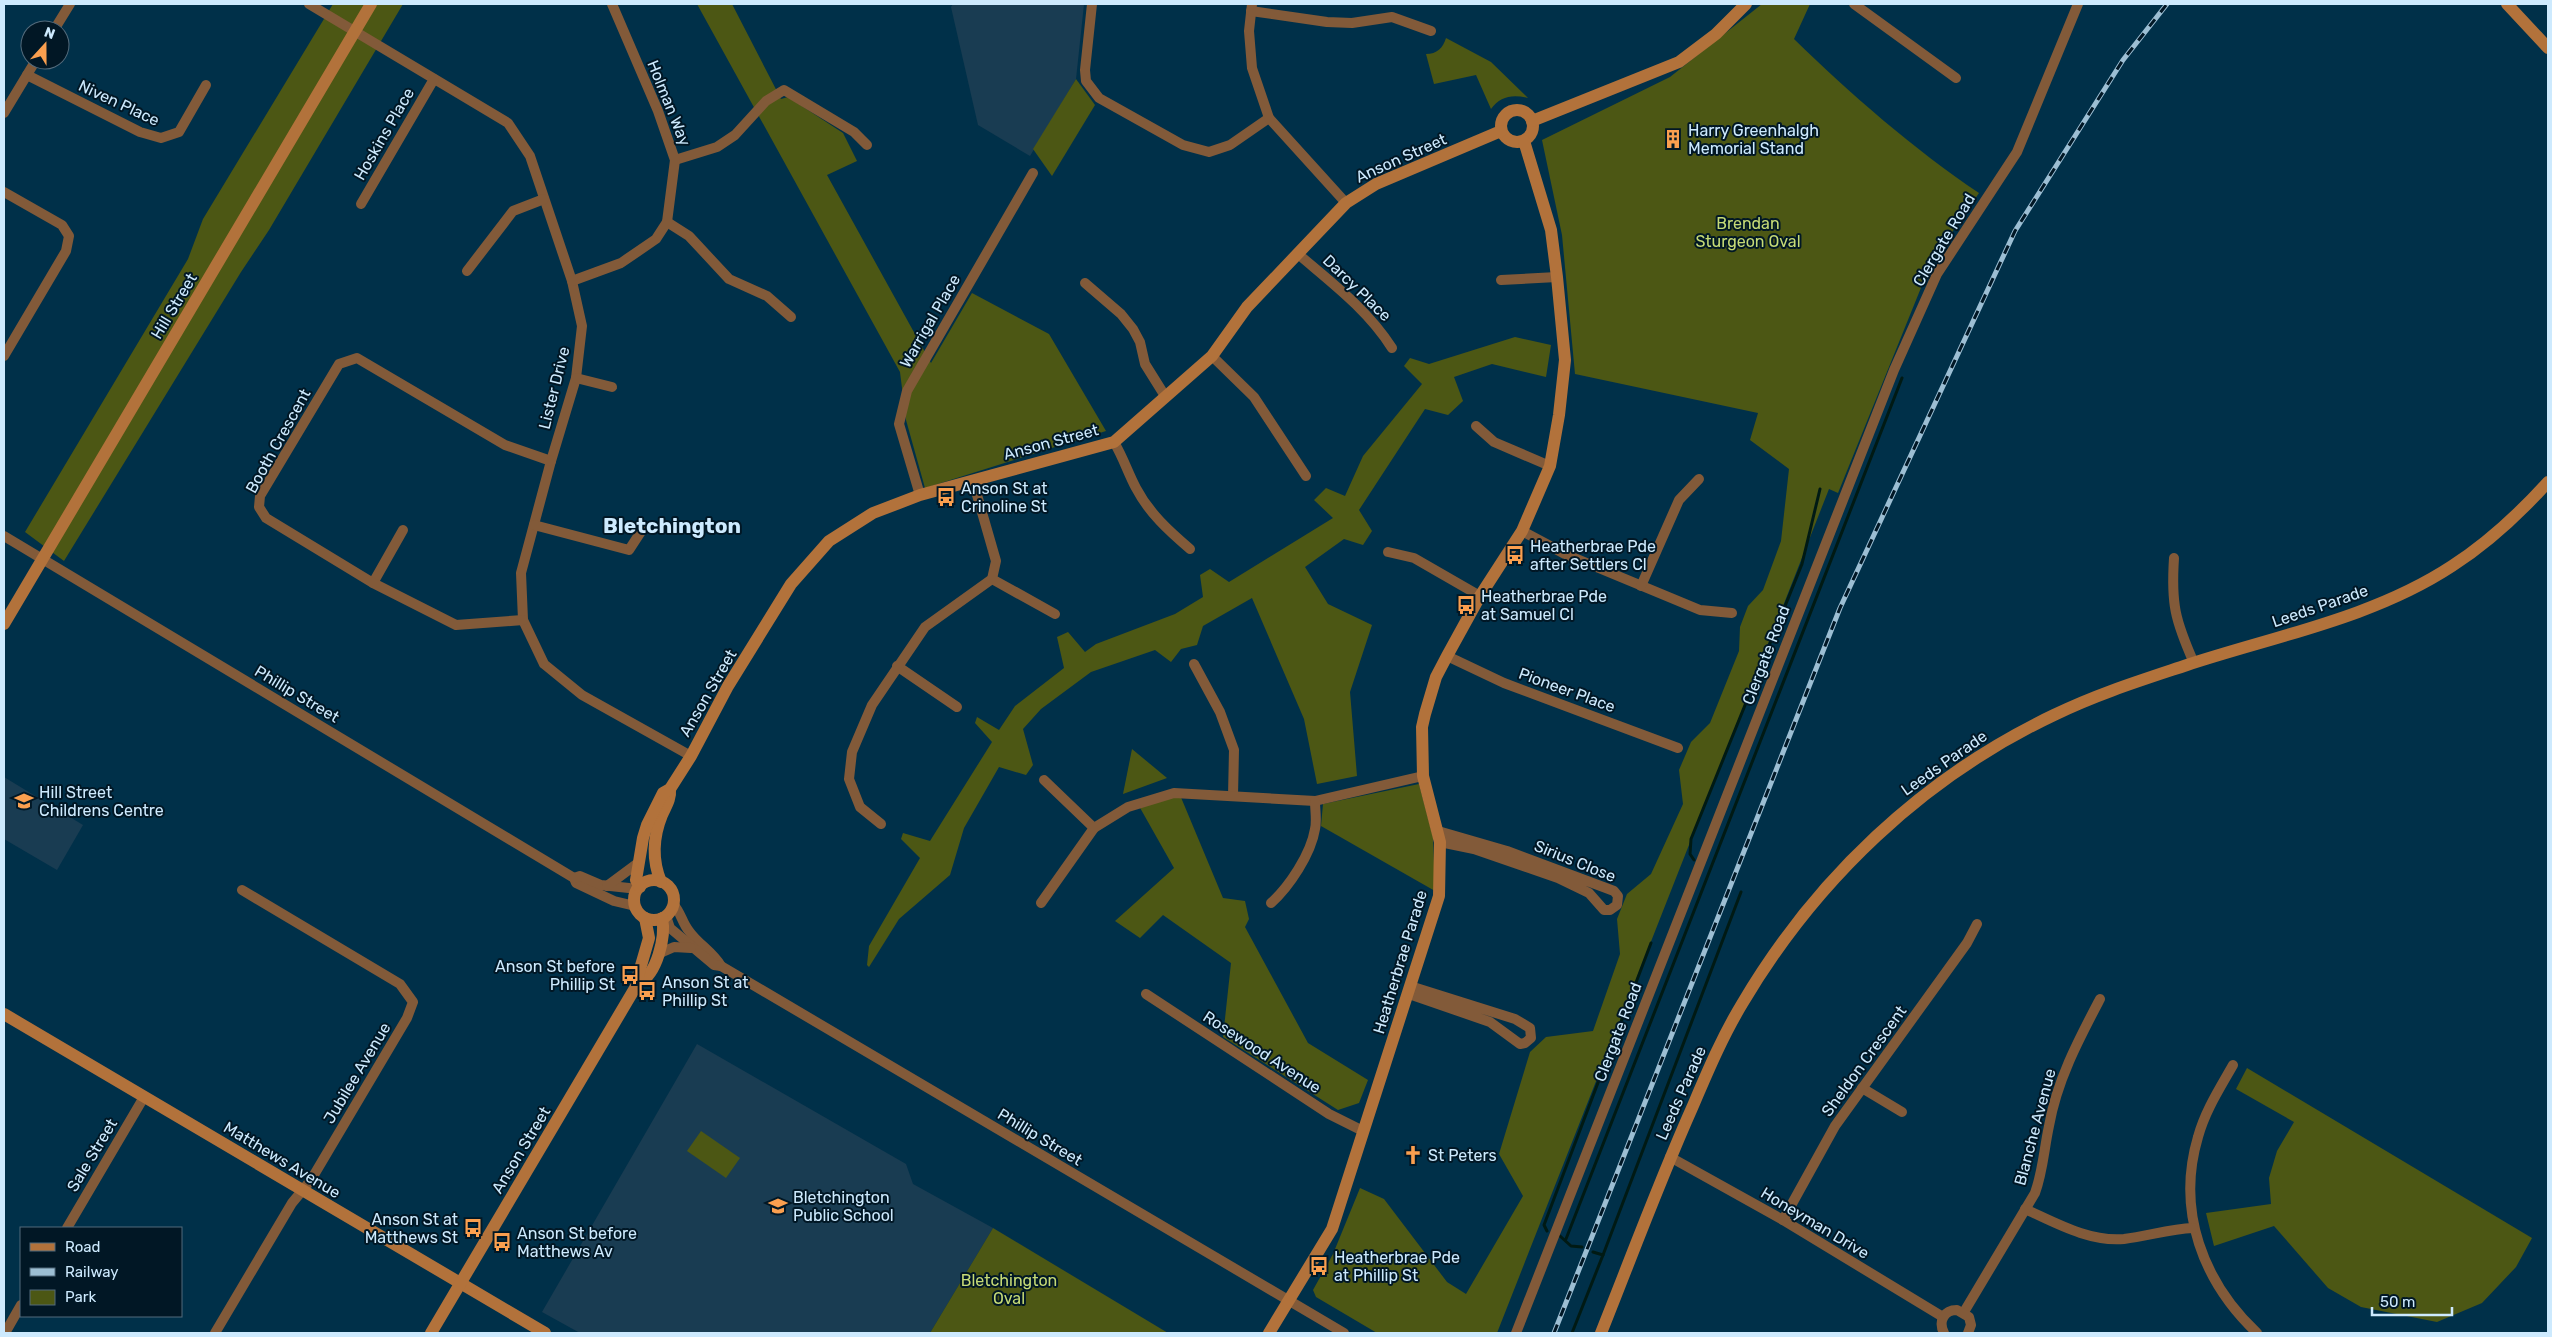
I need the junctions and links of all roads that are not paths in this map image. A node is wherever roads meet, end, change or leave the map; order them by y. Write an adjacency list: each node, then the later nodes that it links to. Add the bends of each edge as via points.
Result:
1 (70, 4): 11 (street)
2 (309, 4): 12 (street, Lister Drive)
3 (371, 4): 12 (street, Hill Street)
4 (612, 4): 26 (street, Holman Way, via 658,111)
5 (1092, 4): 21 (street, via 1085,70 1086,81 1099,98 1183,145 1209,152 1230,145)
6 (1746, 4): 22 (street, via 1716,34 1679,62)
7 (1854, 4): 18 (street)
8 (2078, 4): 130 (street, Clergate Road, via 2017,152 1937,274 1894,370)
9 (2507, 4): 14 (street)
10 (1252, 7): 13 (street, via 1328,22 1352,23 1392,17); 21 (street, via 1249,49)
11 (60, 20)
12 (355, 31): 17 (street, Lister Drive); 63 (street, Hill Street)
13 (1431, 31)
14 (2548, 48)
15 (30, 70): 16 (street)
16 (27, 75): 19 (street, Niven Place, via 140,132 161,138 179,132); 20 (street)
17 (434, 78): 29 (street, Lister Drive, via 508,123 530,156); 31 (street, Hoskins Place)
18 (1956, 78)
19 (206, 85)
20 (4, 113)
21 (1269, 118): 30 (street)
22 (1532, 121): 23 (street, via 1523,111 1509,112 1501,122); 24 (street, via 1532,132)
23 (1502, 131): 24 (street, via 1511,141); 30 (street, Anson Street, via 1376,184)
24 (1524, 140): 35 (street, Heatherbrae Parade, via 1551,230)
25 (867, 145): 26 (street, via 854,132 784,90 766,101 735,135 717,147)
26 (675, 160): 32 (street, Holman Way)
27 (1033, 173): 54 (street, Warrigal Place, via 907,390 898,424)
28 (4, 192): 41 (street, via 62,225 69,236 66,251)
29 (544, 199): 34 (street, via 513,211); 37 (street, Lister Drive)
30 (1346, 203): 33 (street, Anson Street)
31 (361, 204)
32 (667, 222): 37 (street, Holman Way, via 656,239 621,263); 39 (street, via 689,236 729,279 767,296)
33 (1298, 254): 40 (street, Darcy Place, via 1378,326); 42 (street, Anson Street, via 1247,307)
34 (467, 271)
35 (1557, 277): 36 (street); 49 (street, Heatherbrae Parade, via 1565,360)
36 (1501, 280)
37 (572, 281): 43 (street, Lister Drive, via 582,326)
38 (1085, 283): 45 (street, via 1122,314 1133,329 1145,364)
39 (791, 317)
40 (1392, 348)
41 (4, 356)
42 (1212, 356): 45 (street, Anson Street); 50 (street, via 1254,397)
43 (576, 378): 44 (street); 48 (street, Lister Drive)
44 (612, 387)
45 (1164, 396): 47 (street, Anson Street)
46 (1476, 426): 49 (street, via 1494,442)
47 (1114, 442): 52 (street, Anson Street); 60 (street, via 1136,489 1152,512)
48 (550, 461): 55 (street, Lister Drive); 65 (street, Booth Crescent, via 505,445 356,358 339,364 260,496 259,507 266,518)
49 (1550, 466): 58 (street, Heatherbrae Parade)
50 (1306, 476)
51 (1699, 479): 66 (street, via 1679,500)
52 (973, 481): 54 (street, Anson Street); 64 (street, via 996,561)
53 (2548, 482): 73 (street, Leeds Parade, via 2489,540 2424,582 2364,609)
54 (920, 495): 78 (street, Anson Street, via 873,513 829,541 791,584 728,686)
55 (534, 525): 56 (street, via 629,550); 70 (street, Lister Drive, via 521,572)
56 (644, 527)
57 (403, 530): 65 (street)
58 (1522, 531): 66 (street, via 1565,554); 67 (street, Heatherbrae Parade)
59 (4, 536): 63 (street, Phillip Street)
60 (1190, 549)
61 (1388, 552): 67 (street, via 1414,558)
62 (2174, 558): 73 (street, via 2172,594 2176,618)
63 (42, 560): 71 (street, Hill Street); 88 (street, Phillip Street)
64 (992, 579): 69 (street); 75 (street, via 925,627)
65 (373, 583): 70 (street, Booth Crescent, via 456,625)
66 (1641, 586): 68 (street, via 1700,610)
67 (1480, 596): 72 (street, Heatherbrae Parade)
68 (1732, 613)
69 (1055, 614)
70 (522, 620): 78 (street, Lister Drive, via 544,664 582,695)
71 (4, 624)
72 (1448, 656): 77 (street, Pioneer Place, via 1504,683); 79 (street, Heatherbrae Parade, via 1436,677 1422,727)
73 (2194, 663): 113 (street, Leeds Parade, via 2082,702 2020,732 1952,774 1904,810 1866,845 1813,902 1766,964 1718,1048)
74 (1194, 664): 82 (street, via 1220,712 1234,750)
75 (896, 666): 76 (street); 84 (street, via 872,704 852,752 849,780 860,807)
76 (957, 707)
77 (1678, 748)
78 (691, 756): 81 (street, Anson Street)
79 (1423, 776): 83 (street); 86 (street, Heatherbrae Parade)
80 (1044, 780): 85 (street)
81 (670, 789): 87 (street, Anson Street, via 663,793 647,825); 89 (street, Anson Street, via 671,796 655,841 656,867)
82 (1233, 796): 83 (street); 85 (street, via 1174,793 1128,807)
83 (1315, 801): 94 (street, via 1315,830 1300,866)
84 (881, 824)
85 (1094, 828): 93 (street)
86 (1439, 837): 86 (street, Sirius Close, via 1507,851 1614,891 1618,896 1617,905 1604,910 1589,893 1558,878); 104 (street, Heatherbrae Parade, via 1439,896)
87 (638, 863): 90 (street); 91 (street, Anson Street, via 636,880)
88 (574, 878): 90 (street, Phillip Street, via 580,876); 96 (street, Phillip Street, via 589,890)
89 (661, 882): 91 (street, via 650,881); 95 (street, via 670,889)
90 (607, 886): 91 (street, Phillip Street)
91 (639, 888): 96 (street)
92 (242, 890): 114 (street, Jubilee Avenue, via 400,984 413,1002 408,1018 315,1174)
93 (1042, 903)
94 (1271, 903)
95 (674, 904): 97 (street); 102 (street, Phillip Street, via 688,931)
96 (635, 906): 98 (street)
97 (664, 917): 98 (street); 100 (street, Phillip Street, via 670,928); 101 (street, Anson Street)
98 (645, 918): 103 (street, Anson Street, via 649,938)
99 (1977, 924): 109 (street, Sheldon Crescent, via 1967,943)
100 (691, 948): 101 (street, via 674,947); 102 (street, Phillip Street, via 714,966)
101 (658, 954): 103 (street, Anson Street, via 644,980)
102 (721, 966): 120 (street, Phillip Street)
103 (638, 983): 119 (street, Anson Street)
104 (1409, 990): 104 (street, via 1515,1019 1530,1028 1530,1038 1520,1044 1490,1022); 112 (street, Heatherbrae Parade)
105 (1146, 994): 112 (street, Rosewood Avenue, via 1329,1114)
106 (2100, 999): 115 (street, Blanche Avenue, via 2067,1064 2048,1126 2041,1177)
107 (4, 1014): 110 (street, Matthews Avenue)
108 (2233, 1065): 118 (street, via 2209,1108 2198,1136 2190,1189)
109 (1862, 1088): 111 (street); 116 (street, Sheldon Crescent, via 1835,1126)
110 (144, 1097): 114 (street, Matthews Avenue); 117 (street, Sale Street)
111 (1902, 1112)
112 (1363, 1131): 120 (street, Heatherbrae Parade, via 1332,1229)
113 (1670, 1157): 116 (street, Honeyman Drive); 131 (street, Leeds Parade)
114 (302, 1190): 119 (street, Matthews Avenue); 125 (street, Jubilee Avenue)
115 (2025, 1209): 118 (street, via 2078,1232 2101,1238 2124,1239); 122 (street, Blanche Avenue)
116 (1783, 1220): 123 (street, Honeyman Drive)
117 (68, 1227)
118 (2193, 1228): 134 (street, via 2220,1291 2242,1320)
119 (460, 1285): 126 (street, Anson Street); 127 (street, Matthews Avenue)
120 (1288, 1301): 128 (street, Heatherbrae Parade); 129 (street, Phillip Street)
121 (20, 1307): 124 (street)
122 (1964, 1312): 123 (street, via 1950,1310); 133 (street, via 1970,1321)
123 (1943, 1317): 132 (street)
124 (5, 1333)
125 (215, 1333)
126 (431, 1333)
127 (545, 1333)
128 (1269, 1333)
129 (1344, 1333)
130 (1516, 1333)
131 (1601, 1333)
132 (1944, 1333)
133 (1968, 1333)
134 (2257, 1333)

